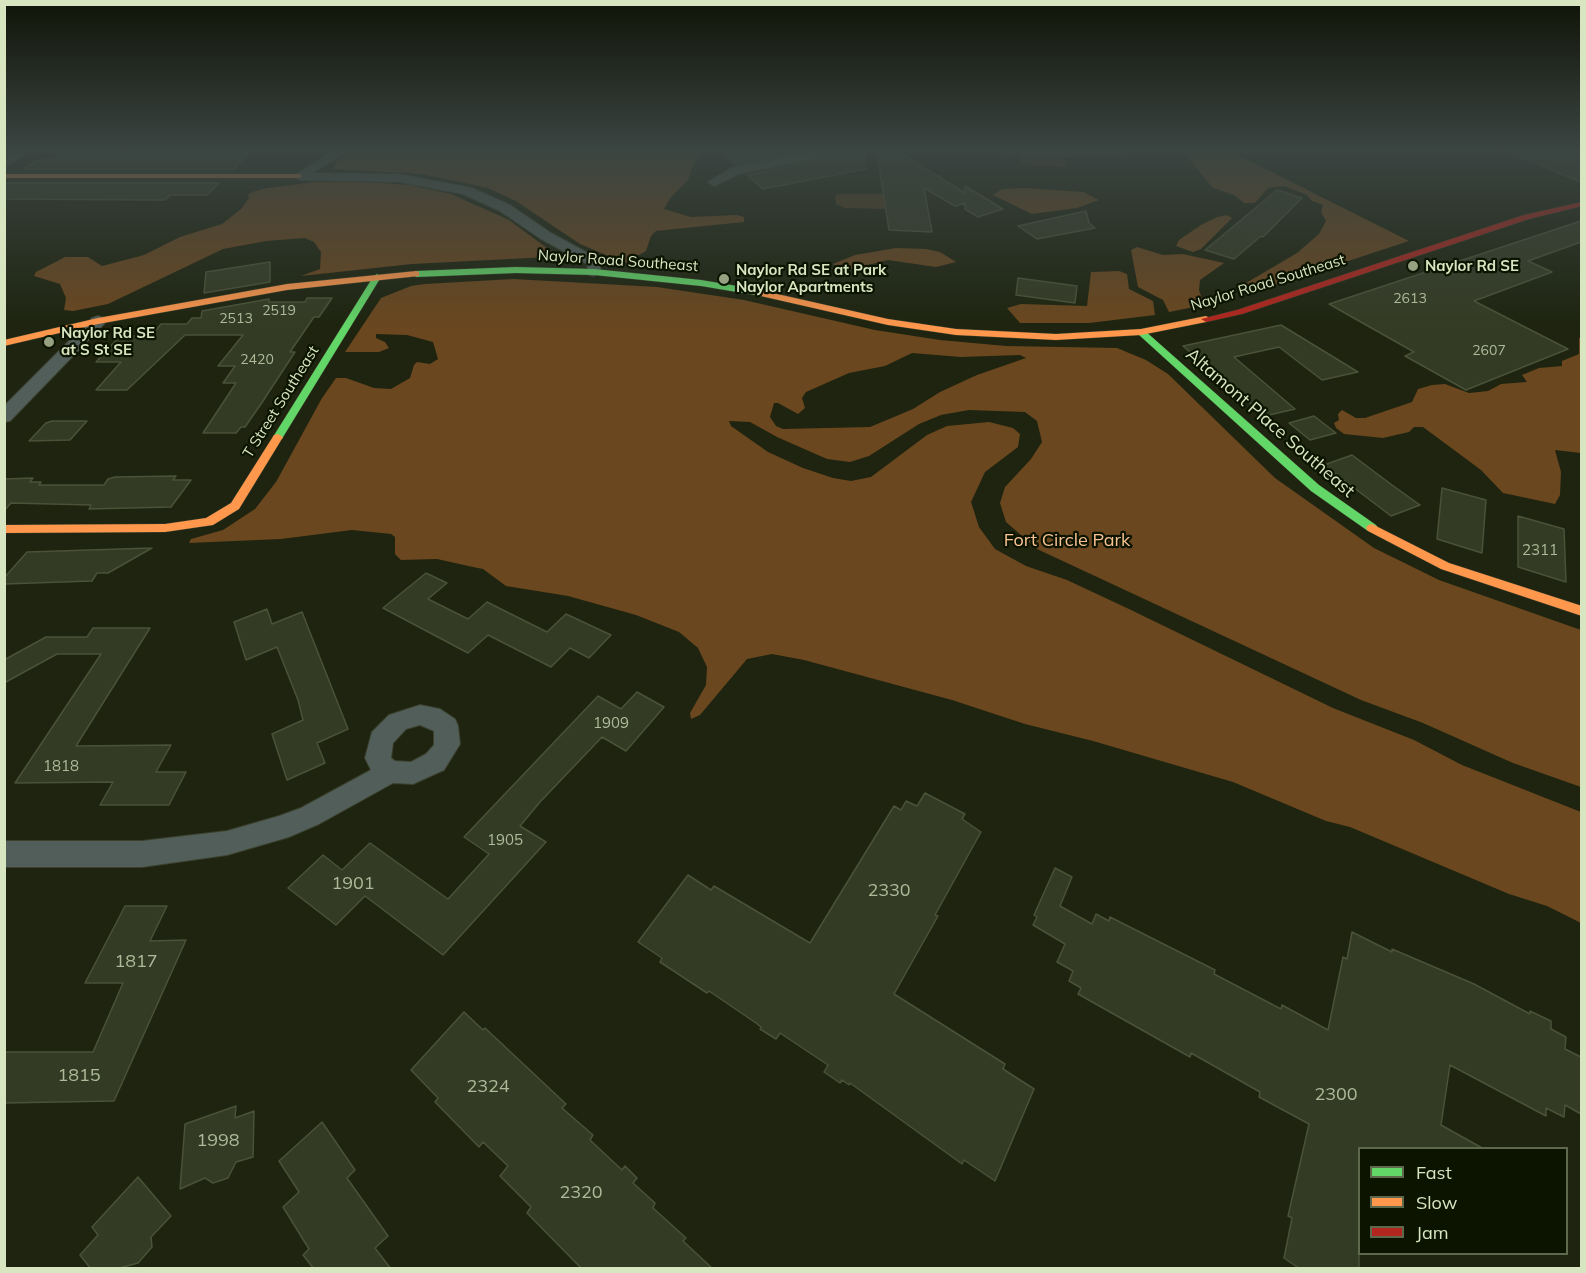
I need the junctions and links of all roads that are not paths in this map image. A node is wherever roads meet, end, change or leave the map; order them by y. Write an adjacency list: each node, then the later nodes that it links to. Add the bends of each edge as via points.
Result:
1 (507, 208): 3 (street, via 546,236 594,262)
2 (1560, 208): 7 (street, Naylor Road Southeast, via 1235,313)
3 (594, 272): 4 (street, Naylor Road Southeast, via 488,271); 7 (street, Naylor Road Southeast, via 724,286 888,322 956,332 1048,337)
4 (377, 277): 5 (street, Naylor Road Southeast, via 250,293); 11 (street, T Street Southeast, via 235,506 220,517 196,525 165,528)
5 (98, 321): 6 (street, Naylor Road Southeast); 10 (street)
6 (65, 328): 8 (street, Naylor Road Southeast); 9 (street, Naylor Road Southeast)
7 (1140, 332): 12 (street, Altamont Place Southeast, via 1315,488 1359,521 1454,570)
8 (4, 336)
9 (4, 343)
10 (4, 417)
11 (4, 529)
12 (1581, 611)
13 (390, 772): 14 (street, via 310,816 227,843 142,854)
14 (4, 854)

